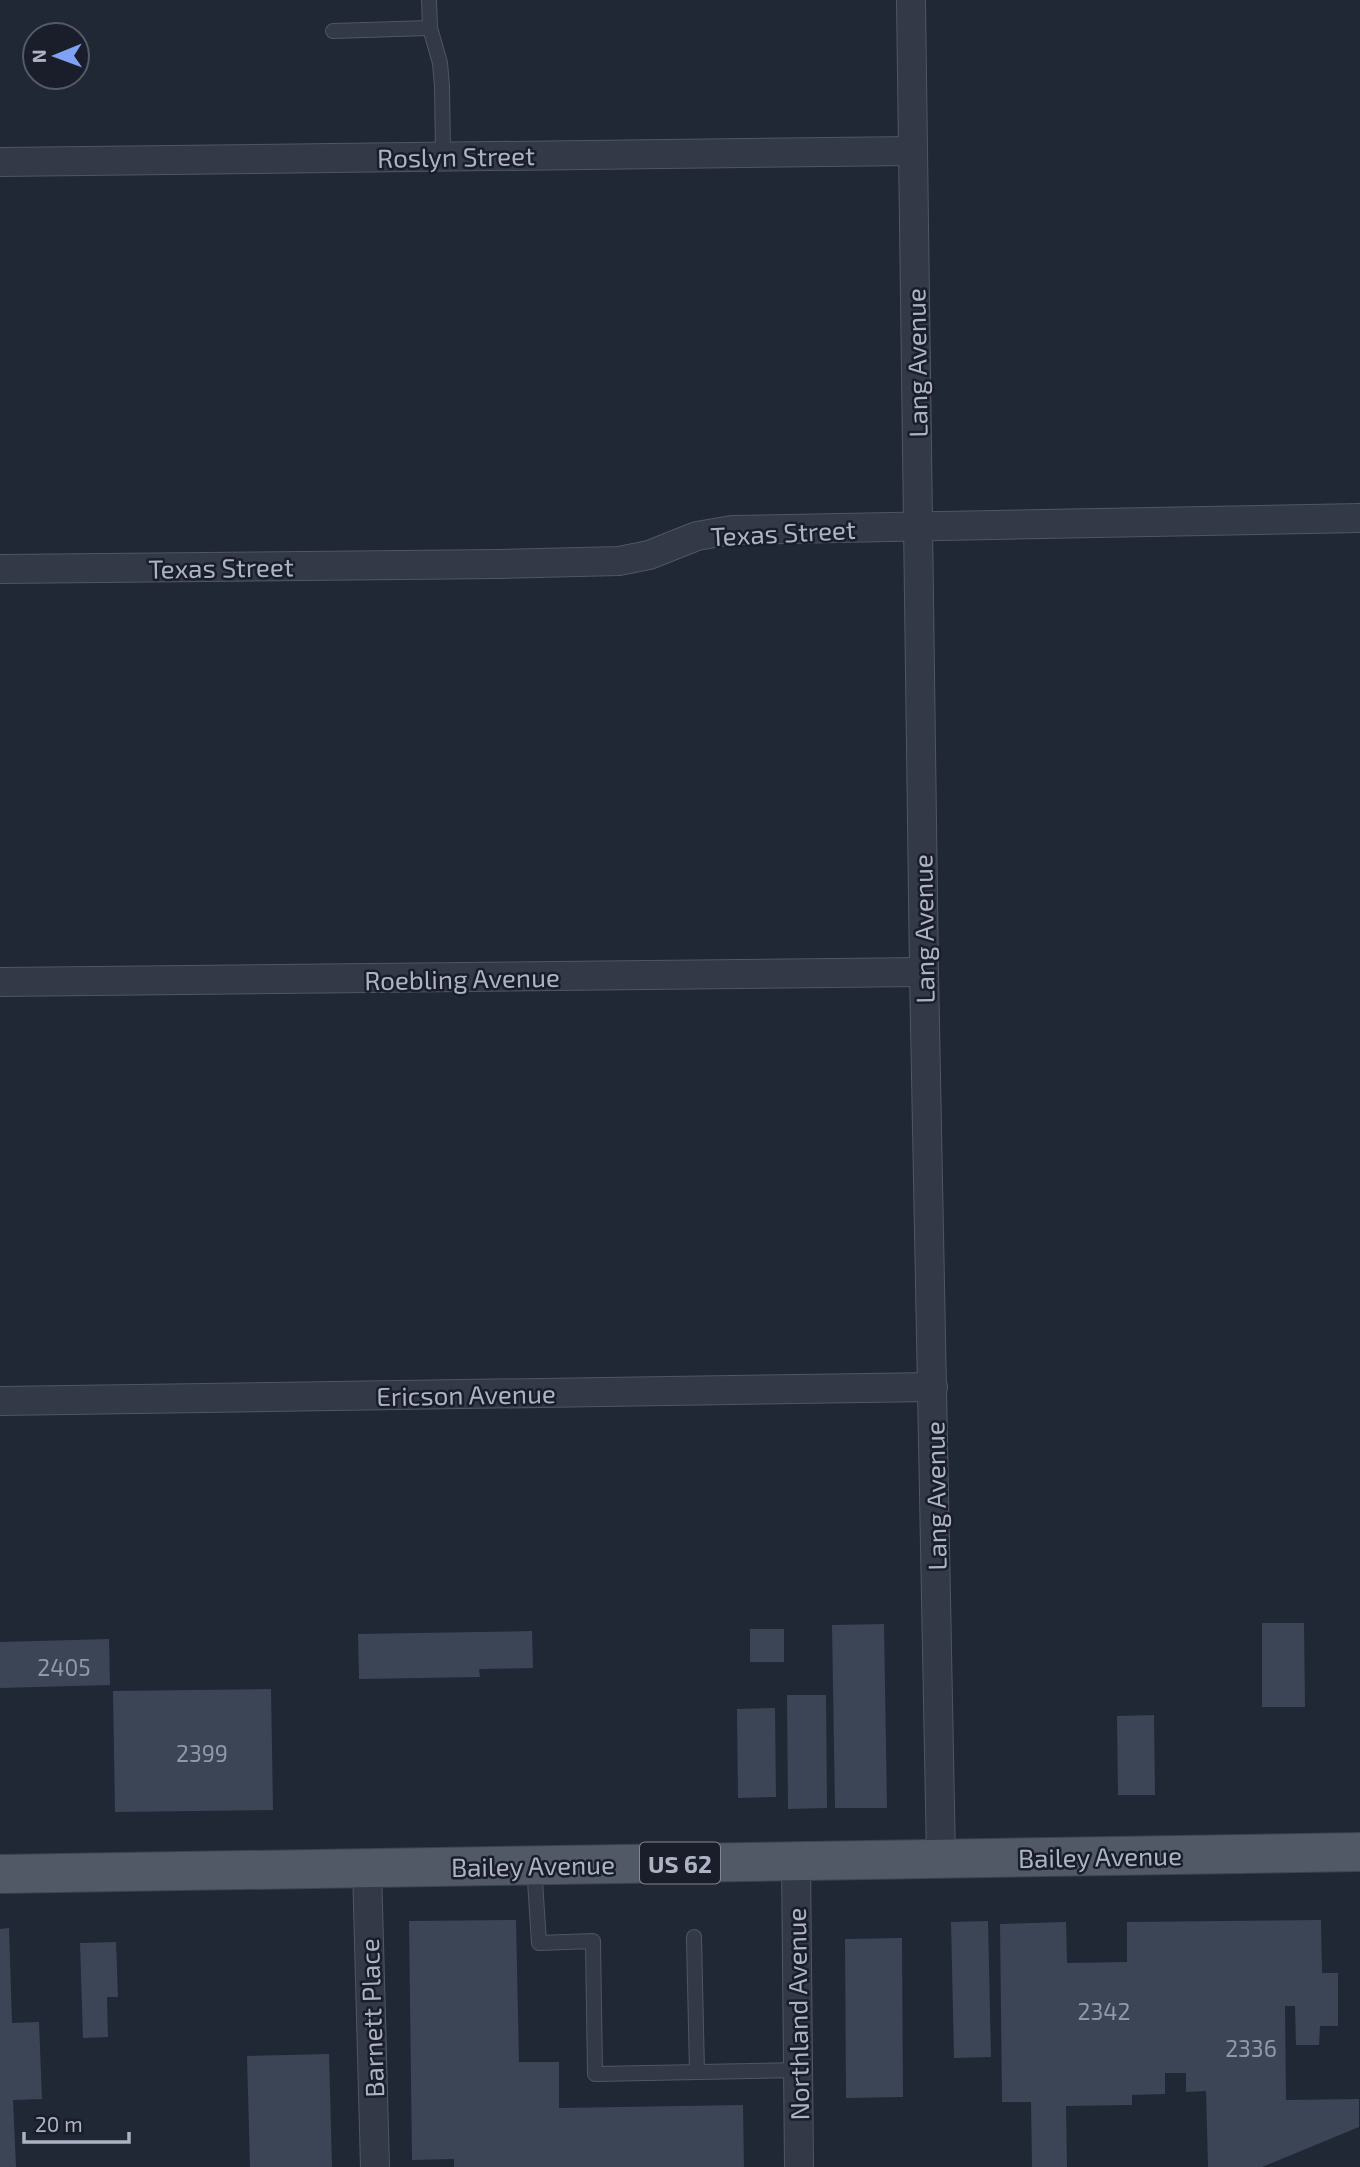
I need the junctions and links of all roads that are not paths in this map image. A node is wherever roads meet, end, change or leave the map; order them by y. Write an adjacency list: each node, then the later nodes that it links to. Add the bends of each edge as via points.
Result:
1 (429, 0): 3 (lane)
2 (911, 0): 5 (street, Lang Avenue)
3 (430, 28): 4 (lane); 6 (lane, via 440,63)
4 (333, 31)
5 (913, 151): 6 (street, Roslyn Street); 9 (street, Lang Avenue)
6 (443, 156): 7 (street, Roslyn Street)
7 (0, 162)
8 (1360, 518): 9 (street, Texas Street)
9 (918, 525): 10 (street, Texas Street, via 732,530 619,561); 11 (street, Lang Avenue)
10 (0, 569)
11 (923, 971): 12 (street, Roebling Avenue); 13 (street, Lang Avenue)
12 (0, 982)
13 (933, 1387): 14 (street, Ericson Avenue); 16 (street, Lang Avenue)
14 (0, 1401)
15 (1360, 1852): 16 (main road, Bailey Avenue / US 62)
16 (941, 1859): 17 (main road, Bailey Avenue / US 62)
17 (796, 1861): 18 (main road, Bailey Avenue / US 62); 22 (street, Northland Avenue)
18 (534, 1865): 19 (main road, Bailey Avenue / US 62); 23 (lane, via 539,1943 593,1941 595,2074)
19 (367, 1868): 20 (main road, Bailey Avenue / US 62); 24 (street, Barnett Place)
20 (0, 1874)
21 (694, 1937): 23 (lane)
22 (798, 2070): 23 (lane); 25 (street, Northland Avenue)
23 (697, 2072)
24 (375, 2167)
25 (799, 2167)

